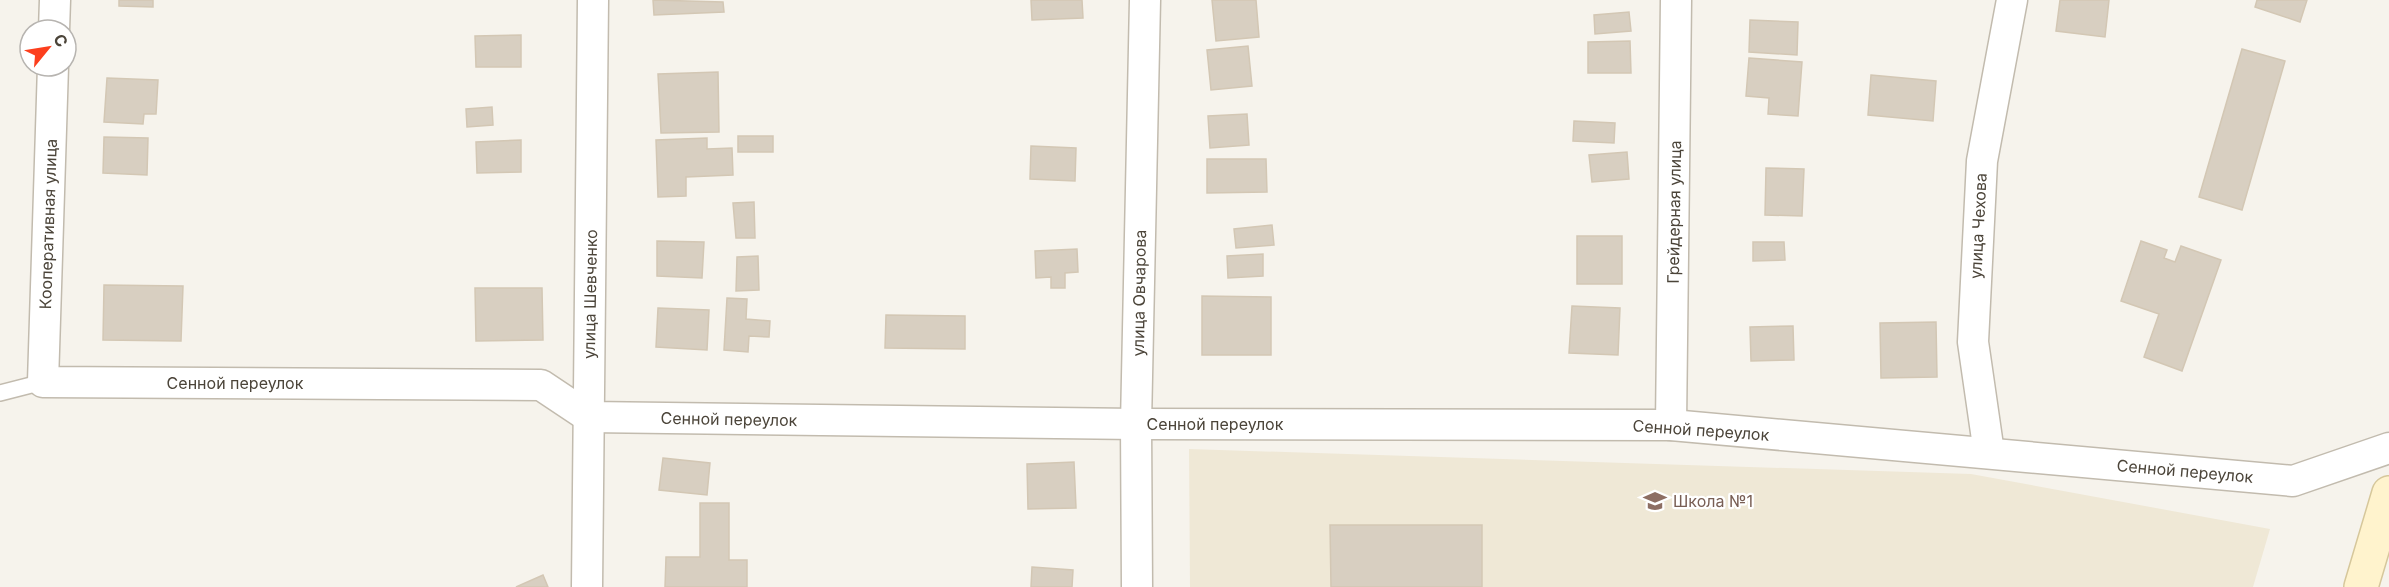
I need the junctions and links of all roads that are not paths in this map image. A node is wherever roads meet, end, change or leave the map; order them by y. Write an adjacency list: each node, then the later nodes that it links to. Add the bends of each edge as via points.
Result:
1 (55, 0): 6 (street)
2 (593, 0): 10 (street, улица Шевченко)
3 (1145, 0): 11 (street, улица Овчарова)
4 (1676, 0): 12 (street, Грейдерная улица)
5 (2012, 0): 14 (street, улица Чехова, via 1982,161 1972,342)
6 (54, 18)
7 (53, 78): 8 (street, Кооперативная улица)
8 (42, 382): 9 (lane); 10 (street, Сенной переулок, via 541,385)
9 (0, 393)
10 (589, 417): 11 (street, Сенной переулок); 16 (street, улица Шевченко)
11 (1136, 423): 12 (street, Сенной переулок); 17 (street, улица Овчарова)
12 (1671, 425): 14 (street, Сенной переулок)
13 (2389, 448): 14 (street, Сенной переулок, via 2293,481)
14 (1989, 453)
15 (2389, 493): 18 (street)
16 (587, 587)
17 (1137, 587)
18 (2361, 587)

